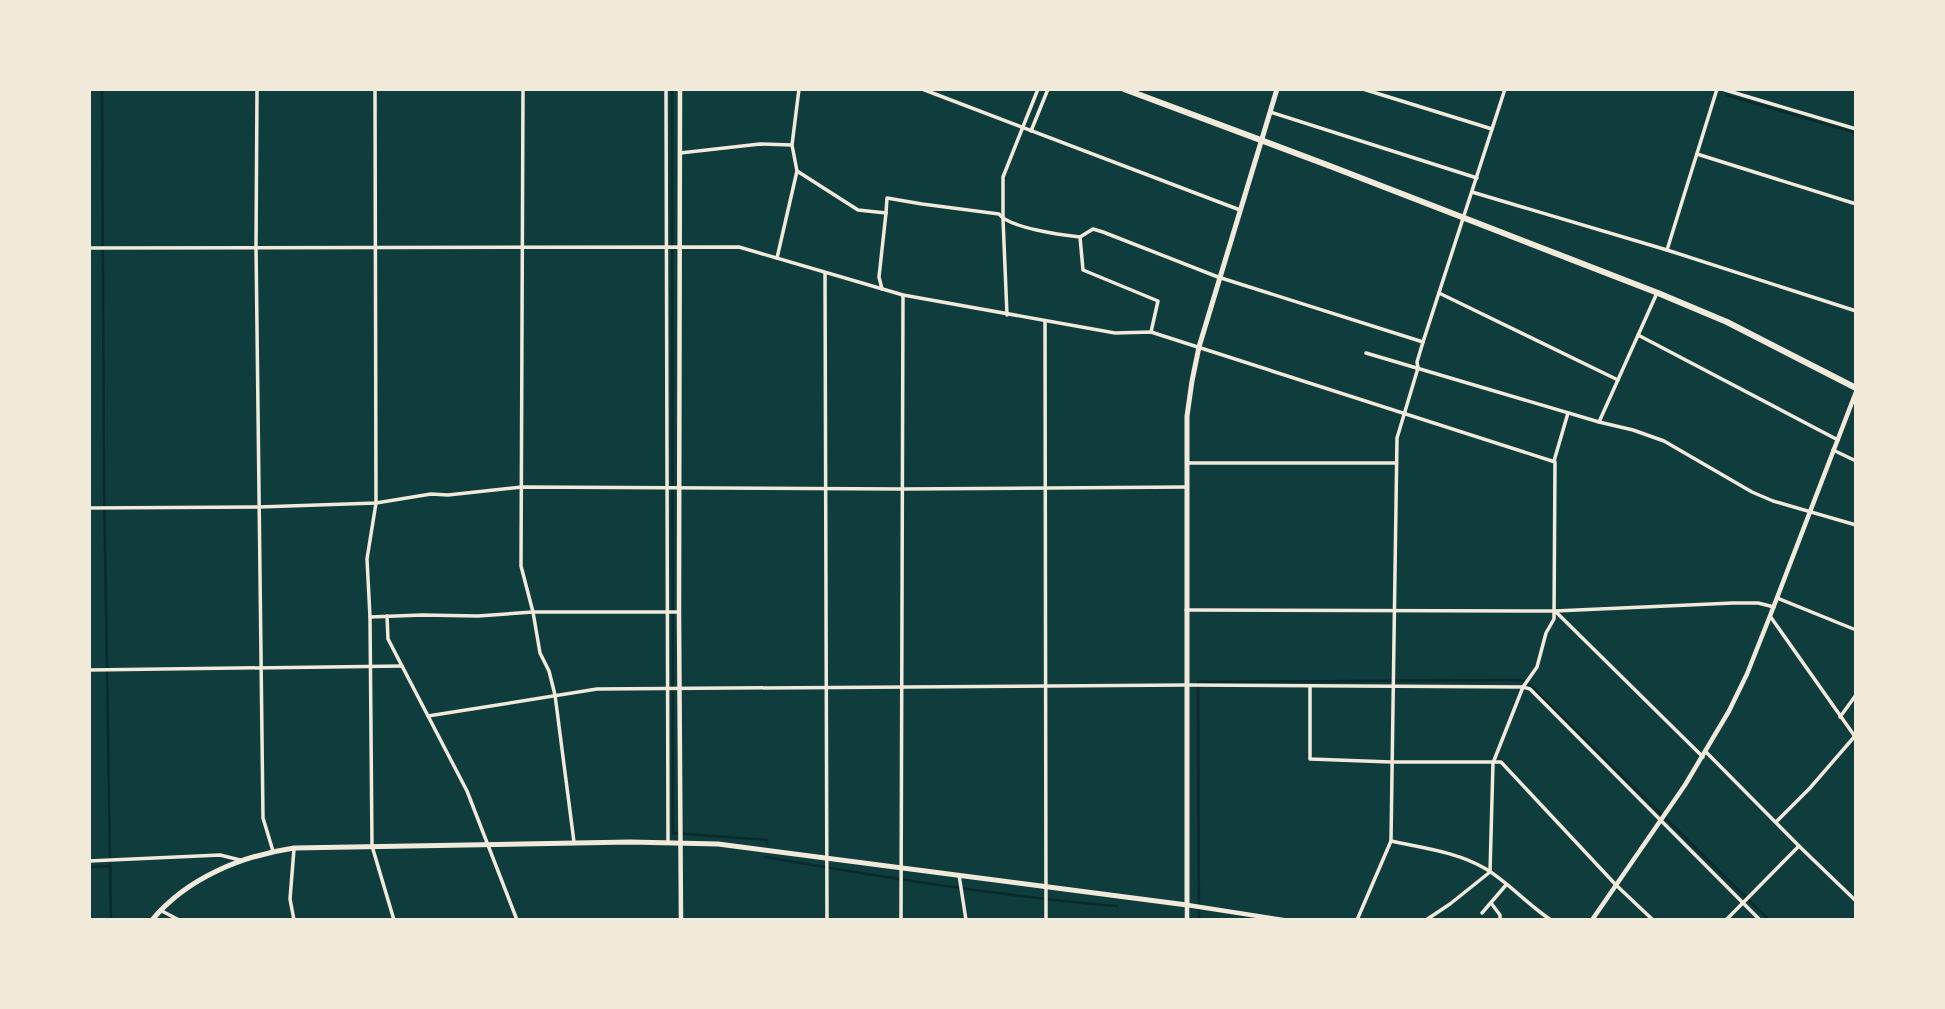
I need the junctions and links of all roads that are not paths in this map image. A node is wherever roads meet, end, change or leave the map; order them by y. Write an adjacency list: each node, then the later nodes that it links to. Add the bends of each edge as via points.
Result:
1 (257, 89): 34 (street)
2 (376, 89): 35 (street)
3 (523, 89): 36 (street)
4 (666, 89): 37 (street)
5 (680, 89): 22 (street)
6 (799, 89): 21 (street)
7 (922, 89): 16 (street)
8 (1038, 89): 16 (street)
9 (1048, 89): 19 (street)
10 (1124, 89): 20 (highway)
11 (1277, 89): 15 (main road)
12 (1363, 89): 17 (street)
13 (1505, 89): 17 (street)
14 (1719, 89): 18 (street); 23 (street)
15 (1270, 112): 20 (main road); 25 (street)
16 (1023, 127): 19 (street); 31 (street, via 1003,177)
17 (1492, 129): 25 (street)
18 (1856, 129)
19 (1031, 131): 28 (street)
20 (1262, 141): 28 (main road); 30 (highway)
21 (792, 145): 22 (street); 24 (street)
22 (680, 153): 37 (street)
23 (1697, 154): 27 (street); 38 (street)
24 (797, 172): 29 (street, via 858,210); 39 (street)
25 (1477, 178): 26 (street)
26 (1472, 192): 30 (street); 38 (street)
27 (1856, 204)
28 (1240, 210): 41 (main road)
29 (886, 213): 31 (street, via 887,198 999,214); 42 (street, via 878,277)
30 (1463, 218): 43 (street); 44 (highway)
31 (1003, 219): 32 (street); 47 (street)
32 (1080, 237): 41 (street, via 1093,229); 49 (street, via 1083,270 1158,301)
33 (89, 247): 34 (street)
34 (256, 247): 35 (street); 74 (street)
35 (376, 247): 36 (street); 73 (street)
36 (523, 247): 37 (street); 66 (street)
37 (673, 247): 39 (street, via 739,247); 70 (street); 71 (street)
38 (1667, 250): 46 (street)
39 (777, 258): 40 (street)
40 (825, 273): 42 (street); 67 (street)
41 (1219, 277): 51 (street); 52 (main road)
42 (882, 289): 45 (street)
43 (1439, 293): 51 (street); 55 (street)
44 (1658, 293): 50 (street); 56 (highway, via 1727,321)
45 (903, 295): 47 (street); 72 (street)
46 (1856, 311)
47 (1007, 315): 48 (street)
48 (1045, 321): 49 (street, via 1115,333); 69 (street)
49 (1151, 332): 52 (street)
50 (1638, 335): 55 (street); 60 (street)
51 (1423, 342): 54 (street)
52 (1199, 348): 57 (street); 64 (main road, via 1187,415)
53 (1366, 353): 54 (street)
54 (1418, 368): 57 (street); 58 (street)
55 (1618, 380): 59 (street)
56 (1856, 390): 60 (street)
57 (1405, 413): 62 (street); 65 (street)
58 (1568, 413): 59 (street); 62 (street)
59 (1599, 422): 76 (street, via 1664,441 1752,492)
60 (1838, 440): 61 (street)
61 (1833, 450): 63 (street); 76 (street)
62 (1554, 461): 82 (street)
63 (1856, 461)
64 (1187, 463): 65 (street); 68 (main road)
65 (1396, 463): 81 (street)
66 (522, 487): 70 (street); 73 (street); 83 (street, via 521,566)
67 (826, 487): 71 (street); 72 (street); 102 (street)
68 (1186, 487): 69 (street); 80 (main road)
69 (1045, 488): 72 (street); 99 (street)
70 (668, 489): 71 (street); 84 (street)
71 (680, 489): 85 (street)
72 (902, 489): 98 (street)
73 (376, 503): 74 (street); 88 (street, via 367,559)
74 (259, 507): 75 (street); 91 (street)
75 (89, 508)
76 (1810, 512): 77 (street); 78 (street)
77 (1856, 524)
78 (1777, 598): 79 (street); 89 (street)
79 (1774, 607): 82 (street, via 1733,603); 87 (street)
80 (1186, 610): 81 (street); 94 (main road)
81 (1394, 611): 82 (street); 96 (street)
82 (1555, 611): 100 (street, via 1537,667); 108 (street)
83 (533, 612): 84 (street); 86 (street); 103 (street, via 540,653)
84 (668, 612): 85 (street); 97 (street)
85 (679, 612): 101 (street)
86 (387, 616): 88 (street); 90 (street, via 388,639)
87 (1770, 616): 106 (street); 108 (street, via 1747,674)
88 (370, 617): 92 (street)
89 (1856, 630)
90 (401, 666): 92 (street); 105 (street)
91 (261, 668): 92 (street); 93 (street); 121 (street, via 262,818)
92 (369, 668): 118 (street)
93 (89, 670)
94 (1187, 685): 95 (street); 99 (street); 134 (main road)
95 (1310, 686): 96 (street); 109 (street, via 1310,760)
96 (1393, 686): 100 (street); 109 (street)
97 (668, 687): 101 (street); 103 (street, via 597,688); 115 (street)
98 (903, 687): 99 (street); 102 (street); 125 (street)
99 (1045, 687): 130 (street)
100 (1523, 687): 110 (street); 111 (street)
101 (680, 688): 102 (street); 116 (street)
102 (827, 688): 122 (street)
103 (555, 695): 105 (street); 114 (street)
104 (1856, 695): 106 (street)
105 (428, 716): 117 (street, via 467,791)
106 (1840, 717): 107 (street)
107 (1855, 737): 112 (street)
108 (1705, 754): 111 (street); 112 (street)
109 (1391, 762): 110 (street); 113 (street)
110 (1493, 763): 126 (street); 129 (street, via 1501,762)
111 (1660, 820): 129 (street); 133 (street)
112 (1776, 822): 119 (street)
113 (1391, 841): 126 (street, via 1470,860); 149 (street)
114 (574, 842): 115 (main road); 117 (main road)
115 (668, 842): 116 (main road)
116 (680, 842): 122 (main road); 142 (street)
117 (486, 844): 118 (main road); 141 (street)
118 (372, 846): 120 (main road); 140 (street)
119 (1799, 846): 131 (street); 133 (street)
120 (294, 848): 121 (main road); 139 (street)
121 (273, 851): 123 (main road)
122 (826, 857): 125 (main road); 143 (street)
123 (240, 860): 124 (street, via 220,855); 135 (main road, via 196,883)
124 (89, 861)
125 (901, 868): 127 (main road); 144 (street)
126 (1490, 872): 128 (street); 150 (street)
127 (959, 875): 130 (main road); 145 (street)
128 (1506, 885): 132 (street); 152 (street)
129 (1616, 885): 153 (street); 154 (street)
130 (1045, 887): 134 (main road); 146 (street)
131 (1856, 901)
132 (1490, 903): 136 (street); 151 (street)
133 (1743, 903): 155 (street); 156 (street)
134 (1187, 905): 147 (street); 148 (street)
135 (160, 911): 137 (main road); 138 (street)
136 (1482, 913)
137 (152, 920)
138 (179, 920)
139 (293, 920)
140 (394, 920)
141 (517, 920)
142 (681, 920)
143 (827, 920)
144 (901, 920)
145 (966, 920)
146 (1046, 920)
147 (1187, 920)
148 (1283, 920)
149 (1357, 920)
150 (1426, 920)
151 (1500, 920)
152 (1551, 920)
153 (1592, 920)
154 (1653, 920)
155 (1726, 920)
156 (1760, 920)

